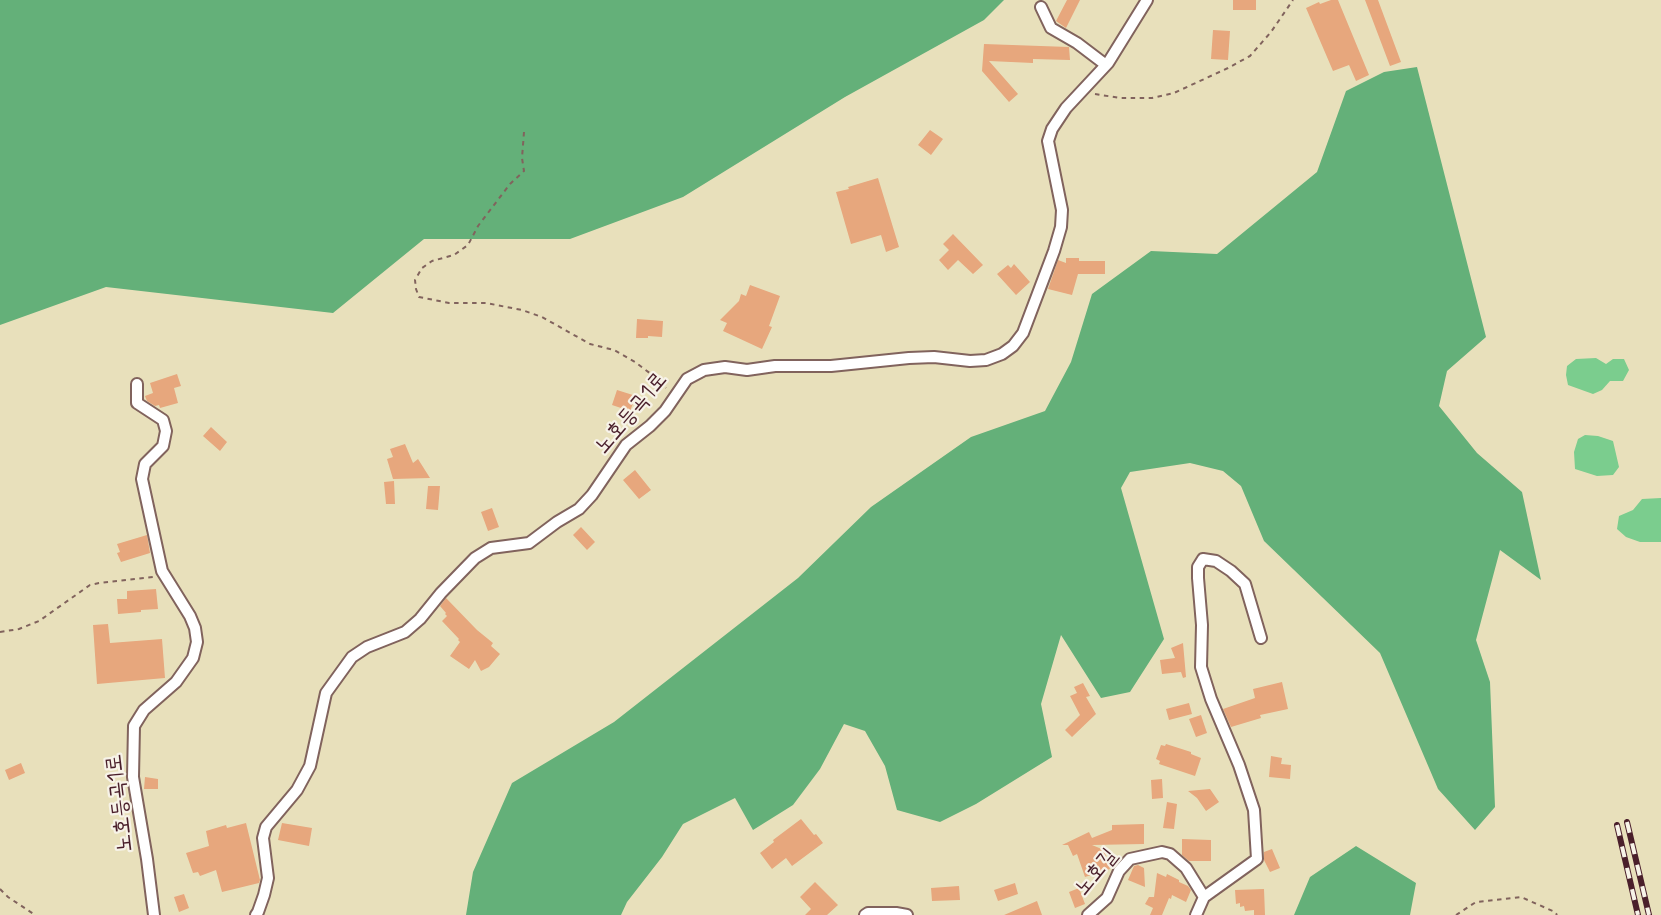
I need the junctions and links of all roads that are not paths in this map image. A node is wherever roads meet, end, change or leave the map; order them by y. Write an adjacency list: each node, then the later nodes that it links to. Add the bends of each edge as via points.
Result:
1 (1147, 0): 3 (street, 노호등곡1로)
2 (1041, 7): 3 (street, via 1052,28)
3 (1106, 65): 8 (street, 노호등곡1로, via 1065,108 1048,141 1062,210 1061,227 1023,333 1013,346 986,360 970,362 934,357 831,366 725,368 704,370 687,379 665,411 626,445 579,509 530,543 491,548 475,558 405,632 352,657 326,693 310,766 297,790 267,827 263,838 268,878)
4 (137, 384): 7 (street, 노호등곡1로, via 137,403 163,420 166,431 163,446 145,464 141,479 162,571 190,616 197,642 193,658 176,682 144,710 134,726 133,777)
5 (1261, 638): 6 (street, via 1245,584 1216,561 1203,559 1198,567 1201,667 1254,810 1257,859)
6 (1204, 897): 11 (street, 노호길, via 1186,868 1162,852 1130,859 1119,871 1107,898); 12 (street)
7 (154, 915)
8 (256, 915)
9 (865, 915): 10 (street)
10 (907, 915)
11 (1088, 915)
12 (1196, 915)

